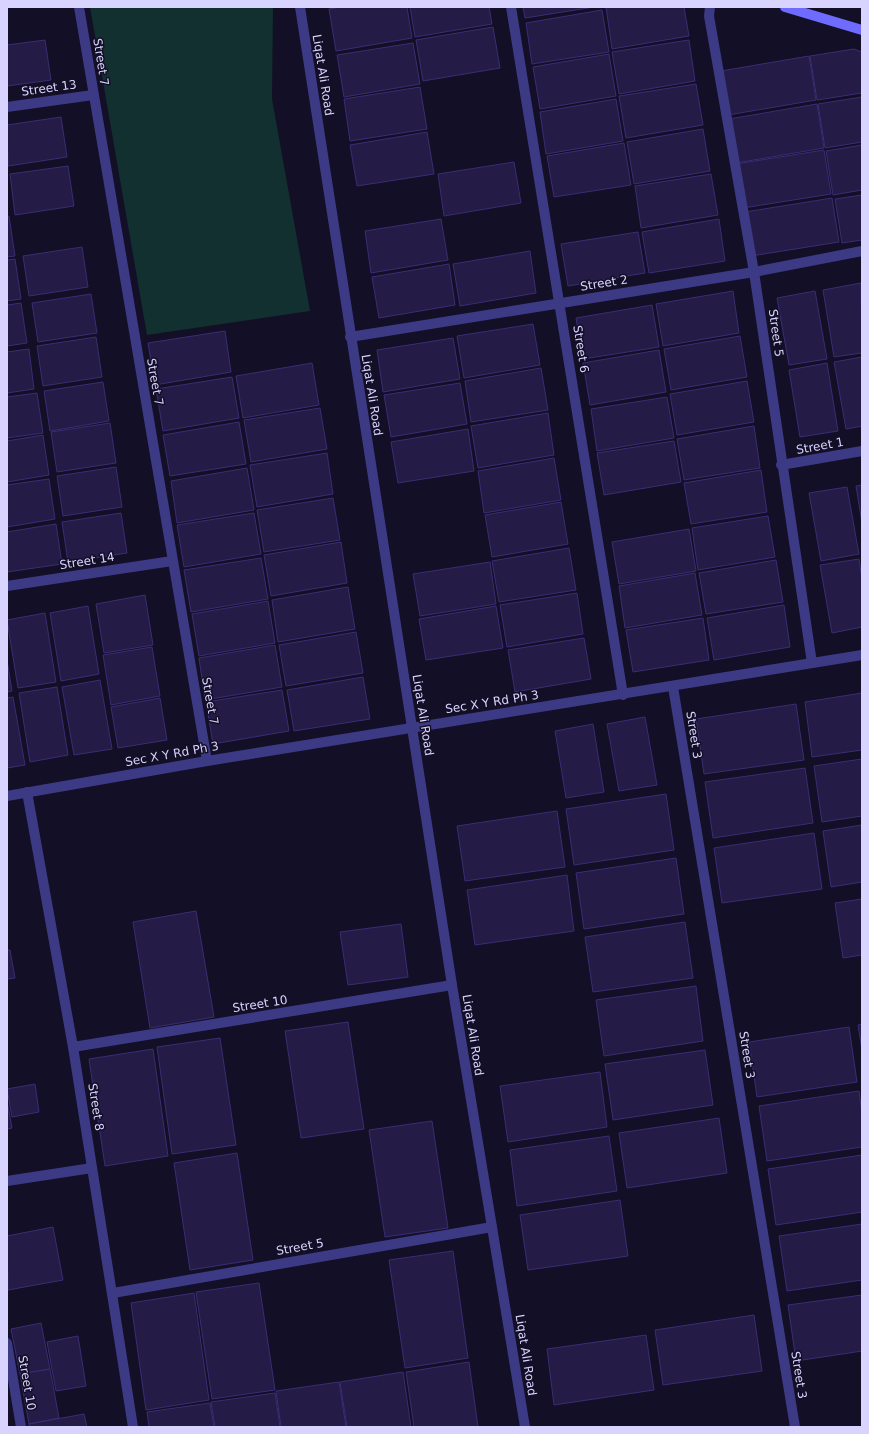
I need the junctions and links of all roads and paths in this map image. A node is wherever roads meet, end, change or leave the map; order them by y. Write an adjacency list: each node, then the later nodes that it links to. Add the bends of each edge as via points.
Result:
1 (79, 7): 7 (street, Street 7)
2 (300, 7): 12 (street, Liqat Ali Road)
3 (511, 7): 11 (street, Street 6)
4 (710, 7): 10 (street, Street 5, via 709,16)
5 (785, 7): 6 (main road)
6 (862, 30)
7 (93, 95): 8 (street, Street 13); 15 (street, Street 7)
8 (7, 107)
9 (862, 251): 10 (street, Street 2)
10 (754, 272): 11 (street, Street 2); 14 (street, Street 5)
11 (560, 304): 12 (street, Street 2); 20 (street, Street 6)
12 (350, 337): 21 (street, Liqat Ali Road)
13 (862, 452): 14 (street, Street 1)
14 (781, 465): 18 (street, Street 5)
15 (172, 561): 16 (street, Street 14); 22 (street, Street 7)
16 (7, 586)
17 (862, 655): 18 (street, Sec X Y Rd Ph 3)
18 (812, 664): 19 (street, Sec X Y Rd Ph 3)
19 (673, 687): 20 (street, Sec X Y Rd Ph 3); 37 (street, Street 3)
20 (623, 695): 21 (street, Sec X Y Rd Ph 3)
21 (412, 728): 22 (street, Sec X Y Rd Ph 3); 25 (street, Liqat Ali Road)
22 (207, 761): 23 (street, Sec X Y Rd Ph 3)
23 (27, 792): 24 (street, Sec X Y Rd Ph 3); 26 (street, Street 8)
24 (7, 796)
25 (452, 985): 26 (street, Street 10); 29 (street, Liqat Ali Road)
26 (73, 1047): 27 (street, Street 8)
27 (92, 1168): 28 (street); 30 (street, Street 8)
28 (7, 1181)
29 (492, 1227): 30 (street, Street 5); 36 (street, Liqat Ali Road)
30 (113, 1293): 35 (street, Street 8)
31 (7, 1343): 32 (street, Street 10)
32 (8, 1358): 33 (street, Street 10)
33 (11, 1391): 34 (street, Street 10)
34 (22, 1427)
35 (133, 1427)
36 (525, 1427)
37 (795, 1427)

